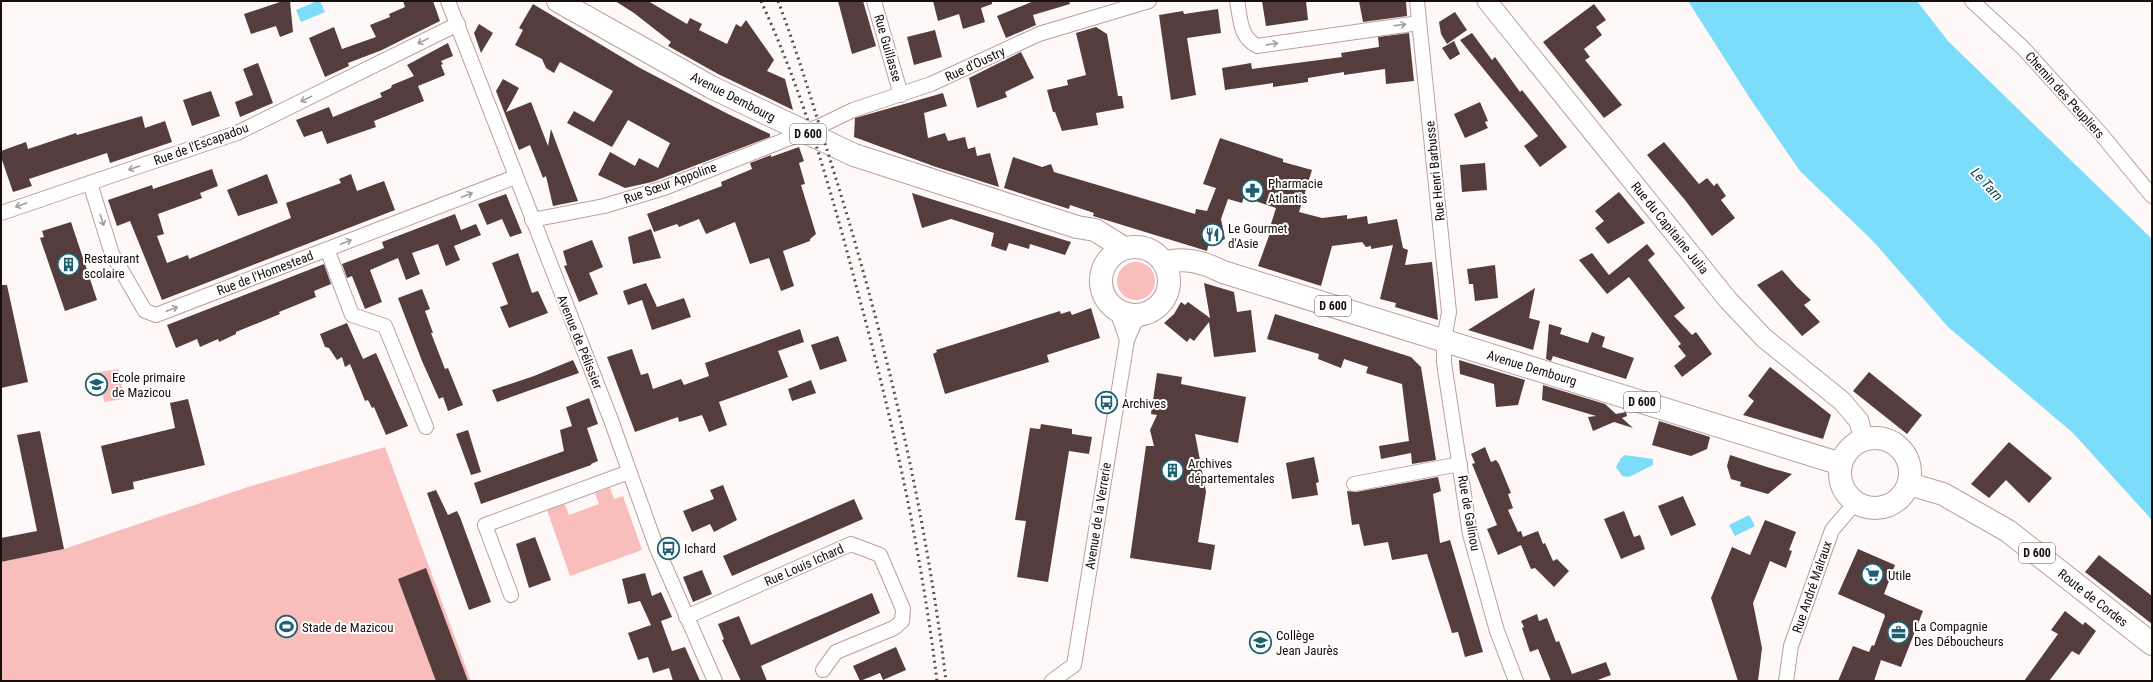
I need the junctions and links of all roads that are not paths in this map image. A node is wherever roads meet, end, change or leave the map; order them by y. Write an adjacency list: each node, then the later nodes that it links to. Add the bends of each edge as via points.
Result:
1 (448, 1): 10 (street, Avenue de Pélissier)
2 (558, 1): 12 (main road, Avenue Dembourg / D 600, via 711,87)
3 (874, 1): 11 (street, Rue Guillasse)
4 (1238, 1): 9 (street, one-way to 9, via 1243,32 1247,40 1257,46)
5 (1418, 1): 9 (street, Rue Henri Barbusse)
6 (1487, 1): 30 (street, Rue du Capitaine Julia, via 1728,300 1764,338 1842,401 1859,421)
7 (1972, 1): 15 (street, Chemin des Peupliers, via 2023,48 2101,134)
8 (1143, 2): 11 (street, Rue d'Oustry, via 1039,34 931,84)
9 (1420, 23): 28 (street, Rue Henri Barbusse, via 1449,312)
10 (458, 24): 13 (street, Avenue de Pélissier); 14 (street, Rue de l'Escapadou, one-way to 14, via 237,133)
11 (901, 95): 12 (street, Rue d'Oustry, via 853,110)
12 (803, 132): 17 (street, Rue Sœur Appoline, via 664,188 604,206); 18 (main road, Avenue Dembourg / D 600, via 865,159)
13 (515, 177): 17 (street, Avenue de Pélissier); 20 (street, Rue de l'Homestead, one-way to 13)
14 (90, 183): 16 (street, Rue de l'Escapadou, one-way to 16); 20 (street, Rue de l'Homestead, one-way to 20, via 112,254 145,311 156,315)
15 (2152, 196)
16 (1, 212)
17 (532, 220): 33 (street, Avenue de Pélissier)
18 (1076, 226): 19 (main road, Avenue Dembourg / D 600, via 1095,230); 22 (main road, Avenue Dembourg / D 600, via 1096,242)
19 (1124, 248): 21 (main road, via 1141,247 1154,252); 22 (main road, via 1112,254)
20 (327, 249): 29 (street, via 352,315 385,326)
21 (1164, 263): 23 (main road, Avenue Dembourg / D 600, via 1174,259 1203,262); 24 (main road, via 1169,275)
22 (1104, 265): 25 (main road, via 1100,278 1102,291 1107,302)
23 (1223, 272): 24 (main road, Avenue Dembourg / D 600, via 1191,274); 28 (main road, Avenue Dembourg / D 600)
24 (1169, 287): 26 (main road, via 1165,298 1156,308)
25 (1118, 311): 26 (main road, via 1128,315); 27 (street, Avenue de la Verrerie)
26 (1141, 315): 27 (street, Avenue de la Verrerie)
27 (1127, 340): 42 (street, Avenue de la Verrerie, via 1074,665)
28 (1444, 340): 31 (street, Rue de Galinou, via 1444,363); 32 (main road, Avenue Dembourg / D 600)
29 (426, 427)
30 (1864, 440): 32 (main road, via 1846,454); 35 (main road, via 1886,439 1900,448 1909,462)
31 (1460, 464): 34 (street); 43 (street, Rue de Galinou, via 1470,534 1497,631)
32 (1841, 464): 36 (main road, via 1842,486)
33 (629, 472): 37 (street, via 485,525); 38 (street, Avenue de Pélissier)
34 (1354, 484)
35 (1909, 484): 36 (main road, via 1900,497 1887,506 1866,507); 39 (main road, Route de Cordes / D 600, via 1943,494 2008,531)
36 (1856, 502): 44 (street, Rue André Malraux, via 1832,530 1791,646)
37 (511, 595)
38 (686, 617): 40 (street, Rue Louis Ichard, via 850,544 880,555 903,609 902,620 894,628 836,652); 41 (street, Avenue de Pélissier)
39 (2152, 644)
40 (823, 670)
41 (715, 681)
42 (1052, 681)
43 (1516, 681)
44 (1786, 681)

